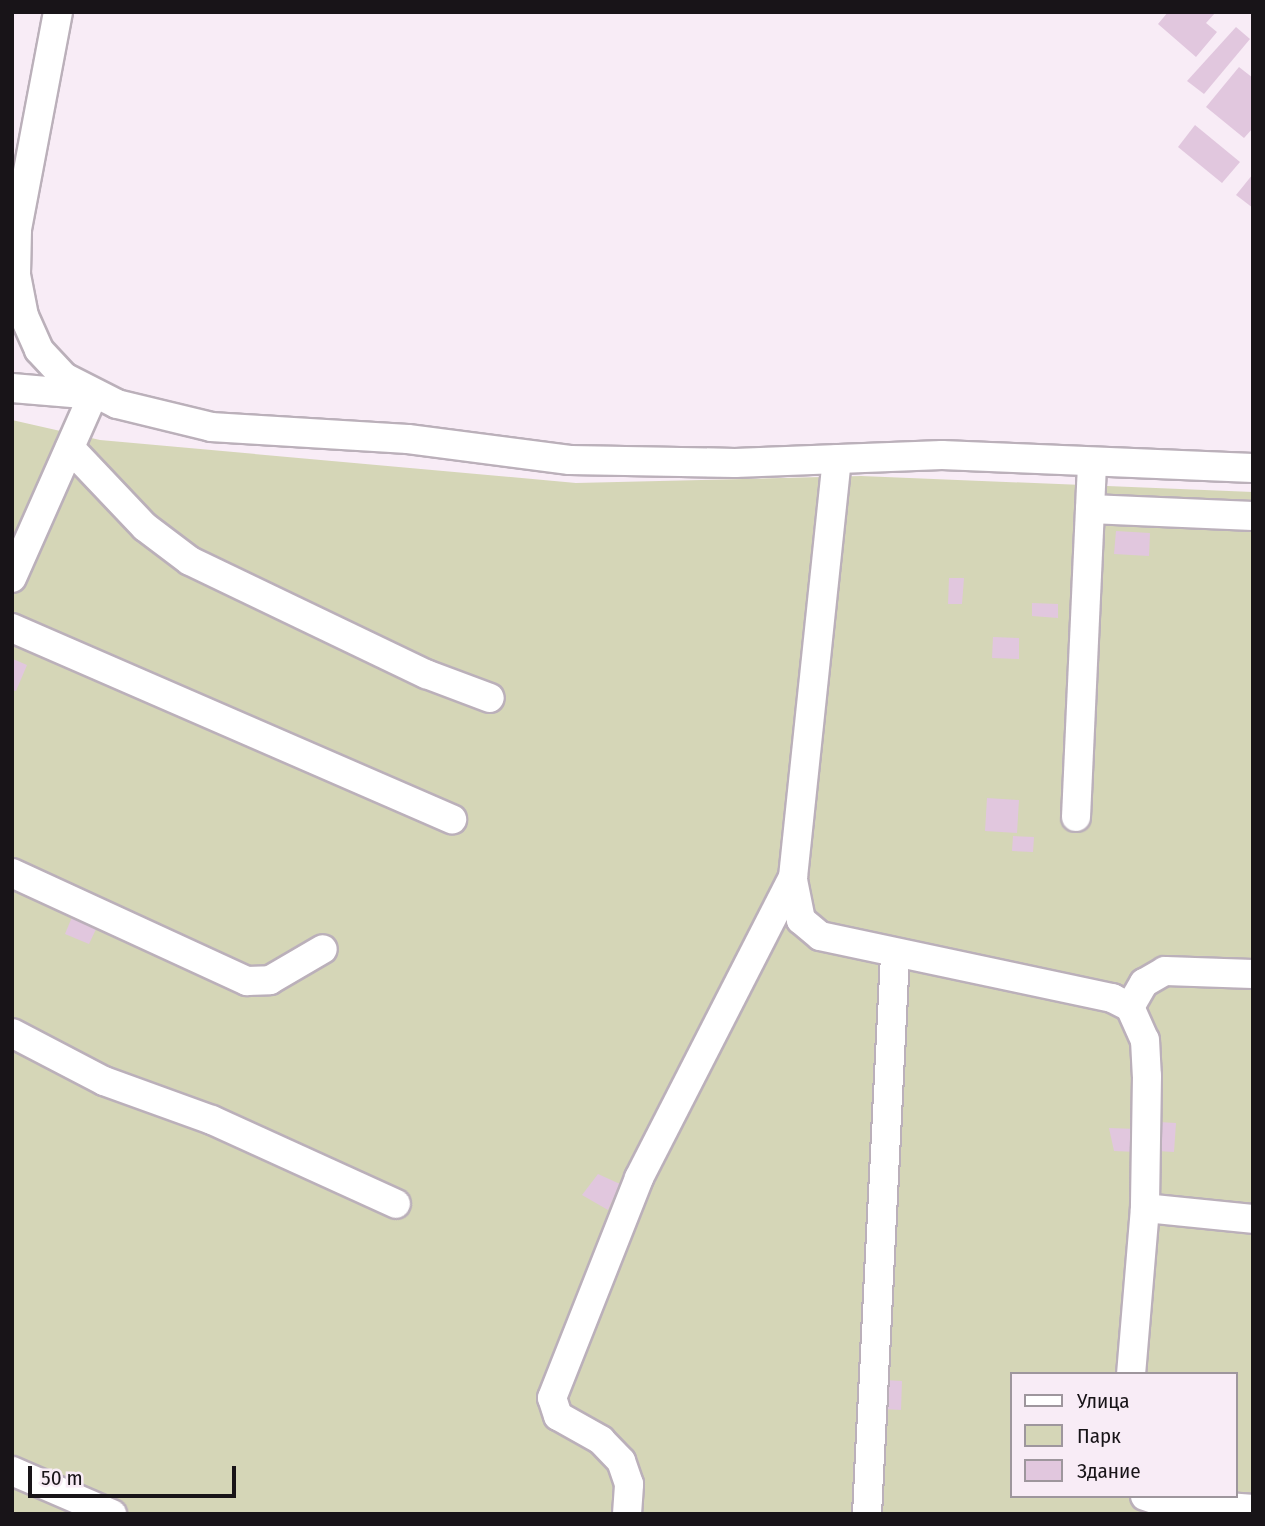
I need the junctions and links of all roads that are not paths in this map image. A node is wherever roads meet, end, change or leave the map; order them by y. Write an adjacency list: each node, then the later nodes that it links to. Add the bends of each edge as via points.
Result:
1 (58, 12): 2 (street, via 17,230)
2 (18, 305): 4 (street, via 39,350 64,377)
3 (12, 388): 4 (street)
4 (93, 394): 5 (street); 6 (street, via 211,427 354,434 570,460)
5 (70, 447): 11 (street); 13 (street, via 145,527 190,561 426,674)
6 (837, 459): 7 (street, via 942,455); 17 (street)
7 (1092, 463): 8 (street); 9 (street)
8 (1253, 468)
9 (1090, 509): 10 (street); 14 (street)
10 (1253, 516)
11 (13, 573)
12 (12, 628): 15 (street)
13 (490, 698)
14 (1076, 817)
15 (452, 819)
16 (12, 873): 18 (street, via 247,981 270,980)
17 (793, 877): 19 (street, via 794,906 810,930); 31 (street, via 639,1178 554,1386 552,1408 558,1416 601,1440 621,1461 629,1484)
18 (323, 949)
19 (895, 955): 21 (street, via 1087,992); 32 (street)
20 (1253, 974): 21 (street, via 1165,971 1144,984)
21 (1130, 1007): 24 (street, via 1145,1040)
22 (12, 1033): 23 (street, via 104,1081 212,1120)
23 (396, 1204)
24 (1145, 1208): 25 (street); 26 (street)
25 (1253, 1219)
26 (1131, 1372)
27 (12, 1471): 30 (street)
28 (1163, 1498): 29 (street)
29 (1253, 1508)
30 (112, 1514)
31 (627, 1514)
32 (867, 1514)

